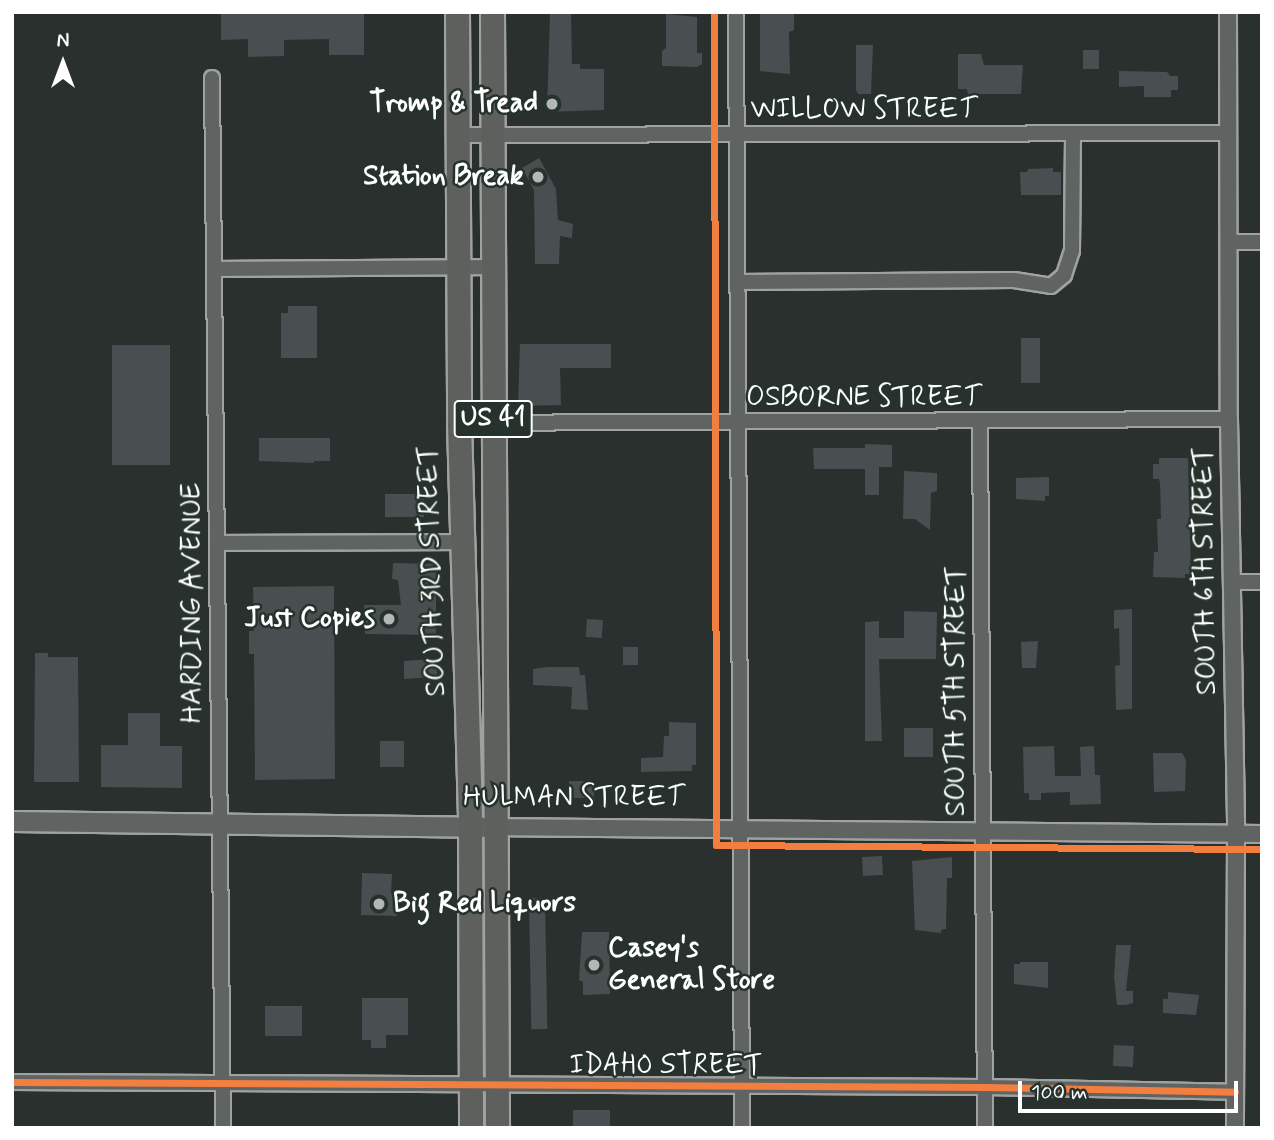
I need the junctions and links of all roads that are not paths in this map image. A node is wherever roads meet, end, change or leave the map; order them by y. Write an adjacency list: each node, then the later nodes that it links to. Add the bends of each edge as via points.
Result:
1 (457, 12): 10 (highway, SOUTH 3RD STREET / US 41)
2 (492, 12): 7 (highway, SOUTH 3RD STREET / US 41)
3 (736, 12): 8 (street)
4 (1228, 12): 6 (street, SOUTH 6TH STREET)
5 (212, 78): 15 (street, HARDING AVENUE)
6 (1229, 133): 9 (street, WILLOW STREET); 11 (street, SOUTH 6TH STREET)
7 (491, 134): 8 (street, WILLOW STREET); 10 (street, WILLOW STREET); 14 (highway, SOUTH 3RD STREET / US 41)
8 (736, 134): 9 (street, WILLOW STREET); 16 (street)
9 (1073, 134): 16 (street, via 1072,251 1064,275 1051,286 1014,280)
10 (458, 135): 13 (highway, SOUTH 3RD STREET / US 41)
11 (1229, 242): 12 (street); 17 (street, SOUTH 6TH STREET)
12 (1262, 242)
13 (457, 267): 14 (street); 15 (street); 19 (highway, SOUTH 3RD STREET / US 41)
14 (493, 267): 21 (highway, SOUTH 3RD STREET / US 41)
15 (217, 268): 23 (street, HARDING AVENUE)
16 (737, 282): 20 (street)
17 (1229, 419): 18 (street, OSBORNE STREET); 24 (street, SOUTH 6TH STREET)
18 (980, 421): 20 (street, OSBORNE STREET); 31 (street, SOUTH 5TH STREET)
19 (459, 423): 21 (street, OSBORNE STREET); 22 (highway, SOUTH 3RD STREET / US 41)
20 (738, 423): 21 (street, OSBORNE STREET); 30 (street)
21 (493, 425): 29 (highway, SOUTH 3RD STREET / US 41)
22 (463, 542): 23 (street); 28 (highway, SOUTH 3RD STREET / US 41)
23 (218, 543): 27 (street, HARDING AVENUE)
24 (1234, 582): 25 (street); 32 (street, SOUTH 6TH STREET)
25 (1262, 582)
26 (12, 821): 27 (main road, HULMAN STREET)
27 (218, 821): 28 (main road, HULMAN STREET); 35 (street, HARDING AVENUE)
28 (470, 826): 29 (main road, HULMAN STREET); 36 (highway, SOUTH 3RD STREET / US 41)
29 (497, 827): 30 (street, HULMAN STREET); 37 (highway, SOUTH 3RD STREET / US 41)
30 (738, 827): 31 (street, HULMAN STREET); 39 (street)
31 (983, 831): 32 (street, HULMAN STREET); 38 (street, SOUTH 5TH STREET)
32 (1236, 834): 33 (street, HULMAN STREET); 40 (street, SOUTH 6TH STREET)
33 (1262, 834)
34 (12, 1082): 35 (street, IDAHO STREET)
35 (223, 1084): 36 (street, IDAHO STREET); 41 (street, HARDING AVENUE)
36 (471, 1085): 37 (street, IDAHO STREET); 42 (highway, SOUTH 3RD STREET / US 41)
37 (496, 1086): 39 (street, IDAHO STREET); 43 (highway, SOUTH 3RD STREET / US 41)
38 (984, 1087): 39 (street, IDAHO STREET); 40 (street, IDAHO STREET); 45 (street, SOUTH 5TH STREET)
39 (742, 1088): 44 (street)
40 (1235, 1092): 46 (street, SOUTH 6TH STREET)
41 (223, 1128)
42 (471, 1128)
43 (497, 1128)
44 (742, 1128)
45 (985, 1128)
46 (1235, 1128)

